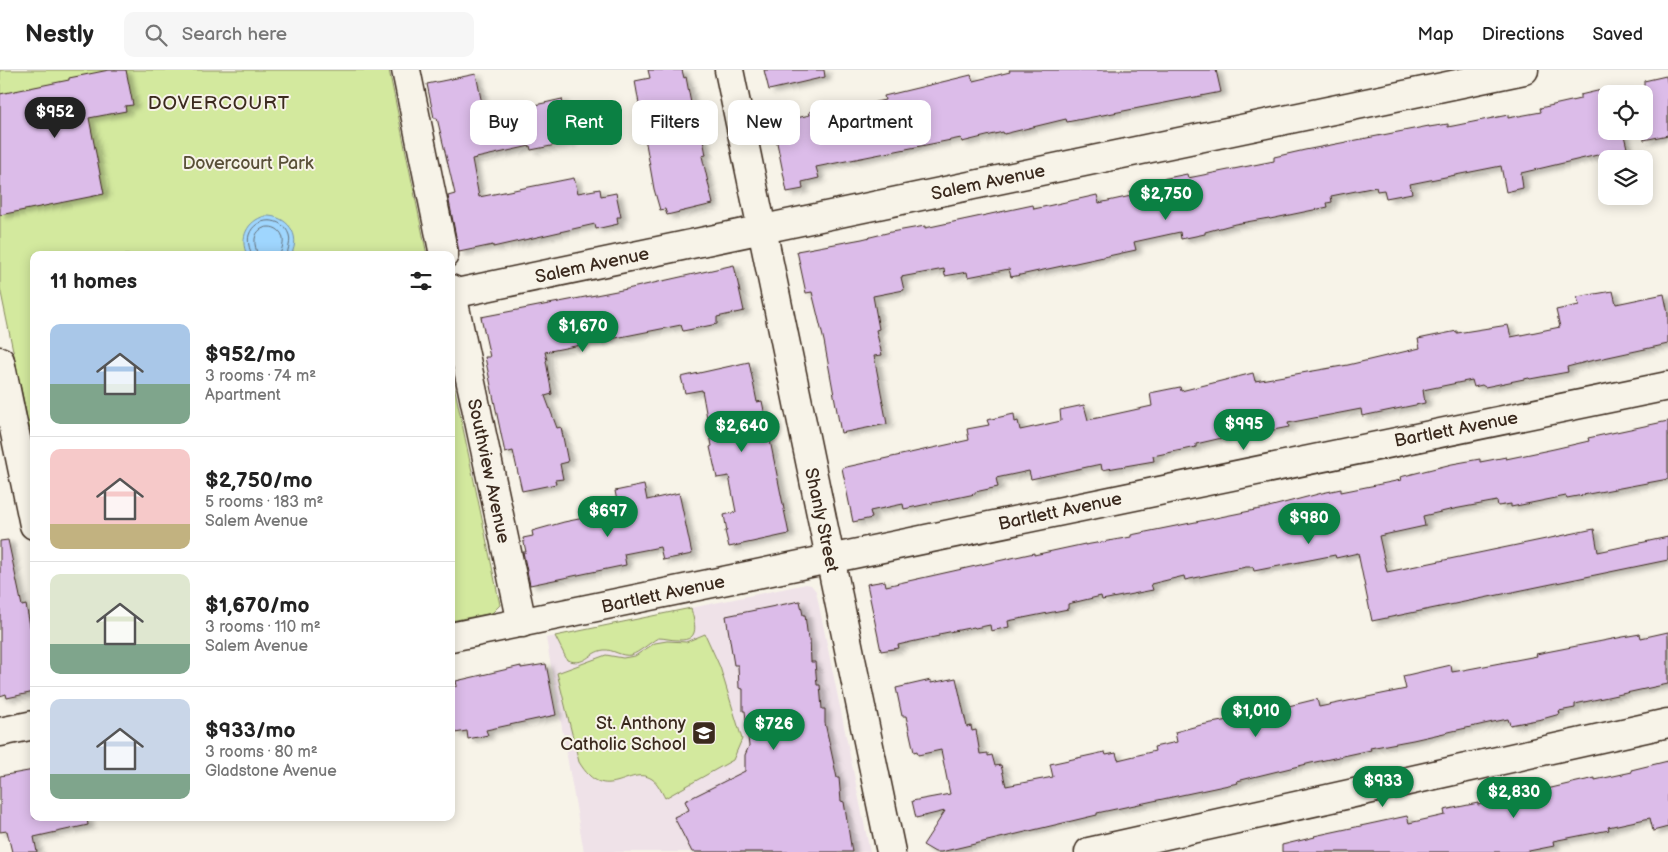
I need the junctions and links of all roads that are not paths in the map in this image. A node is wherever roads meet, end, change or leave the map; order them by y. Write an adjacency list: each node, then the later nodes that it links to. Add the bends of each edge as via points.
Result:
1 (406, 70): 5 (street)
2 (728, 70): 4 (street, Shanly Street)
3 (1524, 70): 4 (street, Salem Avenue)
4 (762, 229): 6 (street, Salem Avenue); 11 (street, Shanly Street)
5 (443, 251)
6 (455, 290)
7 (455, 305): 12 (street, Southview Avenue)
8 (2, 379): 10 (street)
9 (1668, 386): 11 (street, Bartlett Avenue)
10 (30, 507)
11 (831, 560): 12 (street, Bartlett Avenue); 17 (street, Shanly Street)
12 (522, 623): 13 (street, Bartlett Avenue)
13 (455, 636)
14 (1668, 722): 18 (street)
15 (30, 726): 16 (street)
16 (0, 732)
17 (891, 852)
18 (1089, 852)

